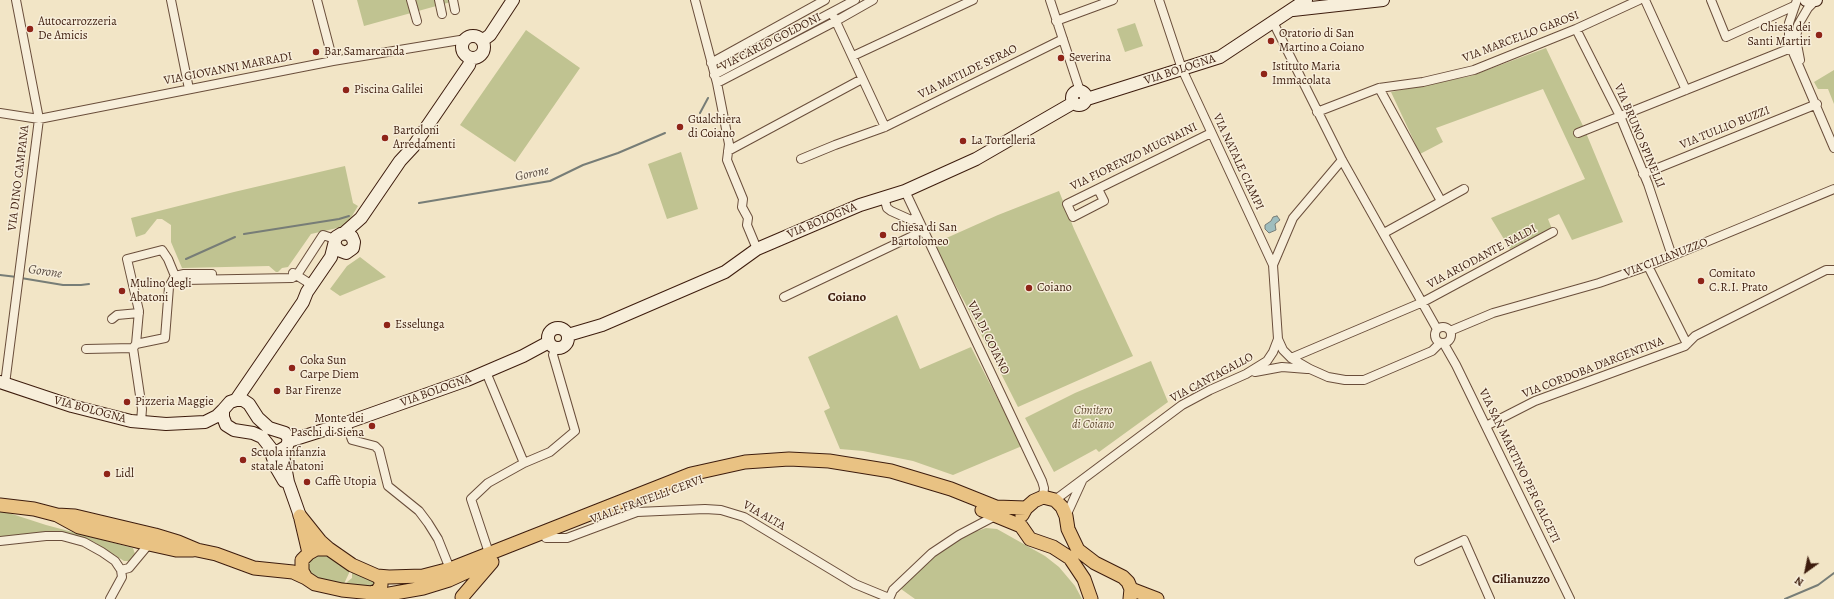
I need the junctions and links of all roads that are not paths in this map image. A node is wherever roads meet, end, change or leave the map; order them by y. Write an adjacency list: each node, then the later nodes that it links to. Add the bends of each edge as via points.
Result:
1 (16, 0): 53 (street, VIA DINO CAMPANA)
2 (171, 0): 46 (street)
3 (317, 0): 39 (street)
4 (411, 0): 30 (street)
5 (438, 0): 29 (street)
6 (453, 0): 26 (street)
7 (507, 0): 36 (street, via 484,31)
8 (513, 0): 36 (street, via 490,35)
9 (695, 0): 40 (street)
10 (825, 0): 40 (street, VIA CARLO GOLDONI)
11 (855, 0): 28 (street, VIA CARLO GOLDONI)
12 (874, 0): 31 (street, VIA CARLO GOLDONI)
13 (972, 0): 38 (street)
14 (1050, 0): 32 (street)
15 (1113, 0): 32 (street)
16 (1159, 0): 41 (street, VIA NATALE CIAMPI)
17 (1306, 0): 27 (street, VIA BOLOGNA)
18 (1382, 0): 25 (street)
19 (1639, 0): 34 (street, VIA MARCELLO GAROSI)
20 (1645, 0): 47 (street)
21 (1711, 0): 24 (street, via 1726,37)
22 (1806, 0): 23 (street)
23 (1816, 0): 42 (street, via 1802,18 1796,33)
24 (1795, 3): 37 (street, via 1789,28)
25 (1320, 4): 27 (street)
26 (456, 10)
27 (1290, 10): 33 (street, VIA BOLOGNA)
28 (832, 13): 31 (street, VIA CARLO GOLDONI); 43 (street, VIA CARLO GOLDONI)
29 (442, 14)
30 (417, 21)
31 (836, 21): 38 (street); 43 (street, VIA CARLO GOLDONI)
32 (1056, 21): 35 (street)
33 (1273, 22): 41 (street, VIA BOLOGNA, via 1220,57); 50 (street)
34 (1576, 29): 45 (street, VIA MARCELLO GAROSI, via 1474,70 1423,82); 52 (street, VIA BRUNO SPINELLI)
35 (1063, 39): 48 (street); 54 (street, VIA MATILDE SERAO)
36 (469, 44): 39 (street, VIA GIOVANNI MARRADI); 72 (street, via 469,65 418,141 406,153 361,218)
37 (1791, 48): 42 (street); 47 (street)
38 (853, 56): 44 (street)
39 (332, 61): 46 (street, VIA GIOVANNI MARRADI)
40 (711, 63): 43 (street)
41 (1182, 69): 48 (street, VIA BOLOGNA); 55 (street, VIA NATALE CIAMPI)
42 (1802, 70): 49 (street)
43 (716, 79): 58 (street, via 730,144)
44 (862, 79): 54 (street); 58 (street)
45 (1379, 88): 50 (street, VIA MARCELLO GAROSI); 67 (street)
46 (188, 89): 53 (street, VIA GIOVANNI MARRADI)
47 (1686, 90): 52 (street)
48 (1083, 95): 65 (street, VIA BOLOGNA, via 1085,104 1080,106 1073,103 976,159)
49 (1816, 104): 57 (street); 61 (street, VIA TULLIO BUZZI)
50 (1317, 112): 60 (street)
51 (0, 113): 53 (street, VIA GIOVANNI MARRADI)
52 (1620, 116): 56 (street); 61 (street, VIA BRUNO SPINELLI)
53 (39, 118): 101 (street, VIA DINO CAMPANA)
54 (885, 127): 59 (street, VIA MATILDE SERAO)
55 (1211, 133): 62 (street, VIA FIORENZO MUGNAINI); 75 (street, VIA NATALE CIAMPI)
56 (1578, 134)
57 (1834, 148)
58 (728, 151): 73 (street, via 727,160 743,199 742,207 748,218 747,224)
59 (801, 159)
60 (1342, 160): 71 (street); 75 (street, VIA CANTAGALLO, via 1293,218)
61 (1643, 174): 74 (street, VIA BRUNO SPINELLI)
62 (1098, 189): 62 (street, VIA FIORENZO MUGNAINI, via 1104,201 1073,217 1067,204)
63 (1464, 189): 67 (street)
64 (1834, 189): 74 (street, VIA CILIANUZZO)
65 (905, 191): 66 (street, VIA BOLOGNA); 68 (street, VIA DI COIANO)
66 (884, 197): 68 (street, via 887,208 891,211 911,220); 73 (street, VIA BOLOGNA)
67 (1441, 201): 71 (street)
68 (916, 217): 69 (street, VIA DI COIANO)
69 (923, 231): 81 (street); 116 (street, VIA DI COIANO, via 1042,481)
70 (1553, 232): 82 (street, VIA ARIODANTE NALDI)
71 (1384, 233): 82 (street)
72 (338, 239): 78 (street, via 323,235); 80 (street, via 331,257)
73 (757, 250): 87 (street, VIA BOLOGNA, via 725,272 602,325)
74 (1672, 256): 76 (street, VIA CILIANUZZO)
75 (1273, 264): 88 (street, VIA CANTAGALLO)
76 (1648, 266): 86 (street, VIA CILIANUZZO, via 1599,283 1493,313); 90 (street)
77 (1834, 270): 90 (street, VIA CORDOBA D'ARGENTINA, via 1826,270 1695,336)
78 (297, 275): 79 (street, via 292,278 184,280); 80 (street)
79 (175, 276): 83 (street, via 162,250 127,259); 92 (street, via 169,287 165,338)
80 (312, 284): 98 (street, via 303,302)
81 (784, 297)
82 (1423, 302): 85 (street); 96 (street, VIA ARIODANTE NALDI)
83 (139, 313): 84 (street, via 117,315); 92 (street)
84 (112, 319)
85 (1437, 329): 86 (street, via 1444,327); 89 (street, via 1435,337)
86 (1451, 334): 89 (street, VIA CILIANUZZO, via 1448,342)
87 (568, 335): 91 (street, VIA BOLOGNA, via 566,345 561,348); 91 (street, VIA BOLOGNA, via 564,330 556,329 550,334)
88 (1278, 339): 96 (street, VIA CILIANUZZO, via 1282,350); 100 (street, VIA CANTAGALLO, via 1267,361)
89 (1442, 343): 94 (street, VIA CILIANUZZO); 95 (street, VIA SAN MARTINO PER GALCETI)
90 (1687, 344): 109 (street, VIA CORDOBA D'ARGENTINA, via 1535,401)
91 (552, 345): 99 (street, VIA BOLOGNA); 112 (street, via 575,431 550,452)
92 (134, 346): 93 (street); 105 (street, via 142,409)
93 (86, 348)
94 (1432, 351): 95 (street); 97 (street, VIA CILIANUZZO, via 1364,380 1328,377)
95 (1451, 357): 109 (street, VIA SAN MARTINO PER GALCETI)
96 (1291, 358): 97 (street, VIA CILIANUZZO)
97 (1310, 369): 100 (street, via 1282,367)
98 (256, 372): 102 (street); 103 (street)
99 (486, 372): 106 (street, VIA BOLOGNA); 112 (street)
100 (1246, 374): 113 (street, VIA CANTAGALLO, via 1182,405)
101 (2, 383): 105 (street, VIA BOLOGNA, via 72,406)
102 (236, 400): 103 (street, via 243,400); 104 (street, via 230,402)
103 (249, 404): 110 (street, via 264,424)
104 (223, 410): 107 (street, via 218,416 205,422); 108 (street)
105 (140, 422): 107 (street, VIA BOLOGNA)
106 (346, 423): 110 (street, VIA BOLOGNA); 136 (street, via 352,440 375,446 379,450 388,486 419,511 428,523 438,539)
107 (183, 424): 108 (street)
108 (226, 425): 111 (street, via 234,430 258,435)
109 (1486, 426): 146 (street, VIA SAN MARTINO PER GALCETI)
110 (285, 441): 111 (street, via 276,451); 114 (street)
111 (269, 447): 114 (street)
112 (524, 463): 132 (street, via 488,484 471,499)
113 (1083, 479): 117 (street, VIA CANTAGALLO); 124 (street, VIA CANTAGALLO)
114 (291, 492): 123 (street)
115 (0, 495): 120 (main road)
116 (1043, 497): 117 (main road); 119 (main road)
117 (1055, 500): 124 (main road)
118 (0, 505): 120 (main road)
119 (1026, 508): 125 (main road, via 1021,516); 132 (main road, VIALE FRATELLI CERVI, via 996,507 951,489 884,470 829,461 789,459 745,462 691,474)
120 (34, 509): 121 (main road)
121 (57, 515): 128 (main road, via 79,527); 130 (main road, via 75,516 155,535)
122 (997, 515): 125 (main road, VIALE FRATELLI CERVI); 126 (main road, VIALE FRATELLI CERVI, via 889,477 827,468 790,468 744,471 692,481); 141 (street, via 959,534 932,553 893,590)
123 (300, 516): 129 (main road, VIALE FRATELLI CERVI); 131 (main road)
124 (1066, 516): 139 (main road, via 1068,529 1078,550 1094,563 1123,578)
125 (1021, 526): 143 (main road, VIALE FRATELLI CERVI, via 1030,539 1053,546 1070,558 1084,579)
126 (546, 538): 132 (main road, VIALE FRATELLI CERVI); 141 (street, VIA ALTA, via 567,538 637,512 721,510 744,516 855,584)
127 (0, 541): 135 (street, via 46,536 72,538 102,552 115,561)
128 (149, 544): 130 (main road, via 176,550); 135 (street, via 128,568)
129 (329, 549): 131 (main road, via 316,549); 138 (main road, VIALE FRATELLI CERVI, via 352,565)
130 (197, 550): 133 (main road)
131 (305, 557): 133 (main road, via 284,564); 137 (main road, via 302,571)
132 (491, 557): 136 (main road, VIALE FRATELLI CERVI); 140 (main road)
133 (230, 559): 137 (main road, VIALE FRATELLI CERVI, via 254,568 293,572)
134 (1419, 561): 145 (street, via 1464,540)
135 (121, 570): 142 (street, via 122,577)
136 (449, 574): 138 (main road, VIALE FRATELLI CERVI); 138 (main road, VIALE FRATELLI CERVI, via 389,577); 140 (main road, via 463,585)
137 (306, 578): 138 (main road, VIALE FRATELLI CERVI, via 315,584 336,589)
138 (383, 593)
139 (1130, 594): 144 (main road)
140 (462, 598)
141 (889, 598)
142 (110, 599)
143 (1091, 599)
144 (1157, 599)
145 (1490, 599)
146 (1570, 599)

